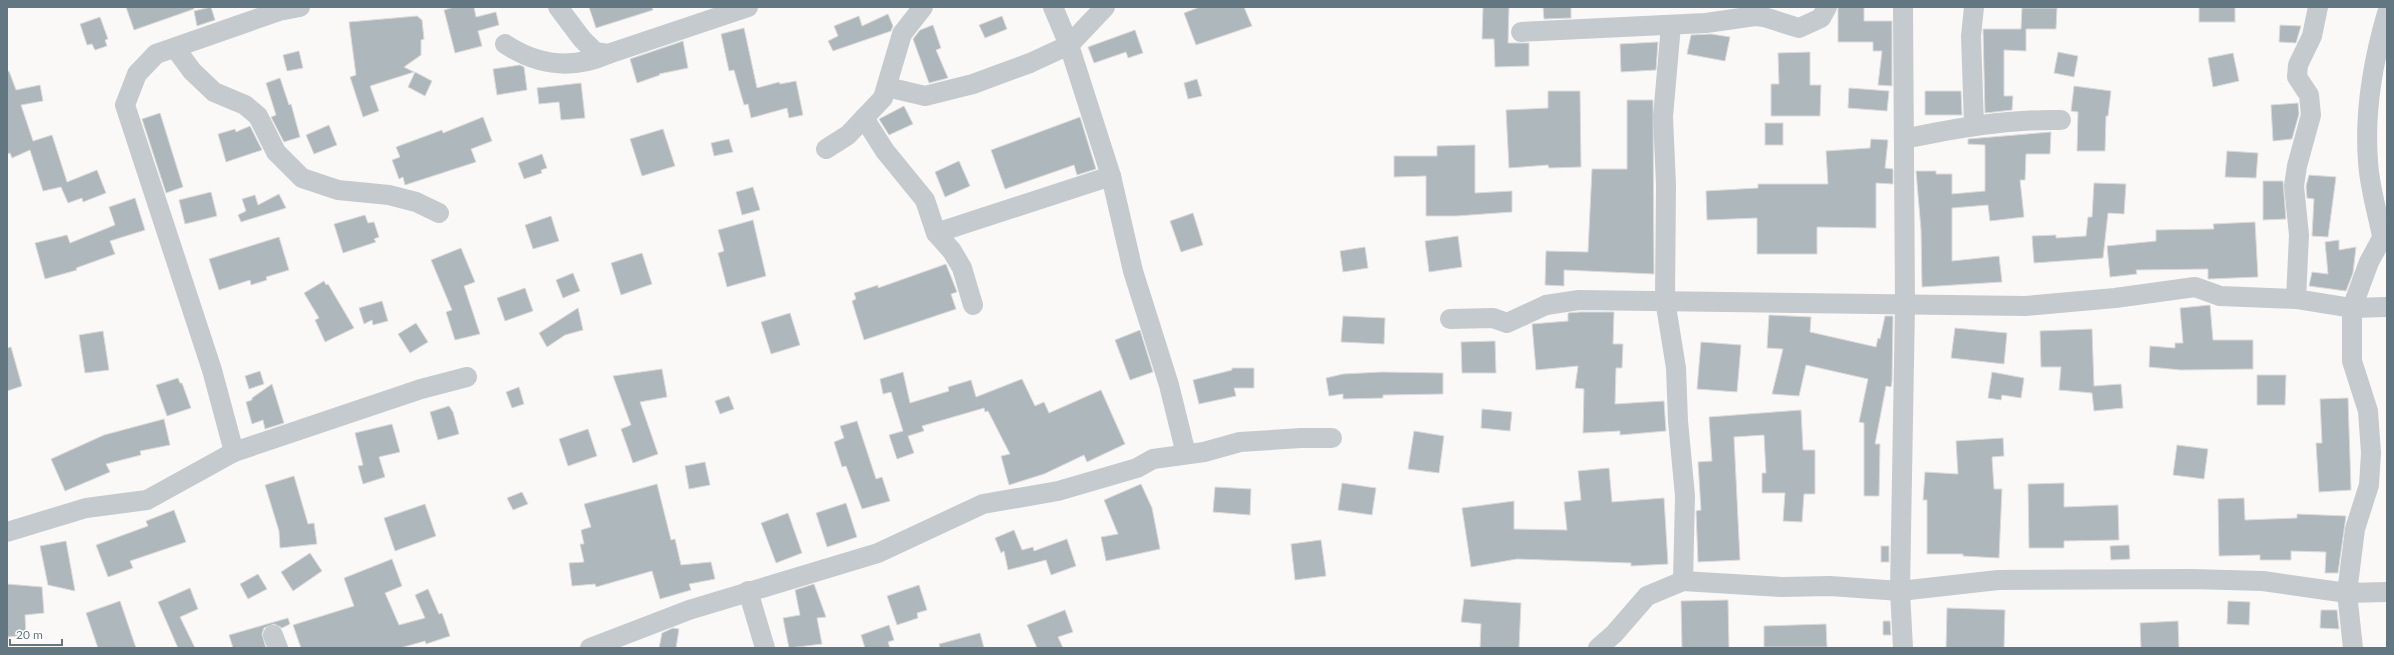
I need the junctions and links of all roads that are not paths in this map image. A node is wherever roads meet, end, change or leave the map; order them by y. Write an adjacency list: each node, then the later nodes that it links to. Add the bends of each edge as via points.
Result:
1 (300, 7): 16 (street, via 279,11)
2 (748, 7): 17 (street)
3 (923, 7): 18 (street, via 902,34)
4 (1053, 7): 15 (street)
5 (1105, 7): 15 (street)
6 (1827, 7): 12 (street, via 1821,18 1799,28 1755,16 1726,22)
7 (1902, 7): 22 (street)
8 (1974, 7): 21 (street, via 1971,36)
9 (2318, 7): 29 (street, via 2312,36 2298,65 2298,77 2309,95 2311,115 2296,166 2294,186 2299,235)
10 (566, 11): 17 (street, via 582,39 595,52)
11 (2387, 13): 26 (street, via 2376,51 2368,103 2368,162)
12 (1671, 25): 13 (street); 28 (street, via 1663,117 1666,184)
13 (1521, 32)
14 (504, 44): 17 (street, via 519,53 549,63 571,65 593,61)
15 (1069, 45): 18 (street, via 973,84 926,96); 24 (street)
16 (175, 48): 25 (street, via 192,71 214,92 245,105 258,116 276,152 302,178 338,190 389,195 416,202); 37 (street, via 156,54 138,74 125,105 212,370)
17 (608, 54)
18 (887, 87): 19 (street, via 882,98)
19 (864, 118): 23 (street, via 848,136); 27 (street, via 885,151 925,200)
20 (2061, 120): 21 (street, via 2025,119)
21 (1974, 124): 22 (street)
22 (1904, 139): 31 (street)
23 (826, 149)
24 (1110, 176): 27 (street); 38 (street, via 1134,271 1169,384)
25 (439, 213)
26 (2384, 232): 33 (street)
27 (936, 233): 30 (street, via 952,251 962,268)
28 (1665, 300): 31 (street); 34 (street, via 1579,300 1553,304 1507,323 1493,318); 40 (street, via 1676,368 1685,496)
29 (2296, 300): 31 (street, via 2220,296 2195,287 2115,298 2025,306); 33 (street)
30 (973, 305)
31 (1905, 305): 42 (street)
32 (2387, 307): 33 (street)
33 (2352, 308): 44 (street, via 2352,361 2368,411 2371,453 2369,485 2355,529)
34 (1450, 319)
35 (467, 377): 37 (street, via 421,389)
36 (1332, 438): 38 (street, via 1240,442)
37 (234, 452): 39 (street, via 147,500 86,508)
38 (1186, 454): 41 (street, via 1153,459 1137,468 1058,491 983,504 878,553)
39 (8, 527)
40 (1683, 581): 42 (street); 47 (street, via 1647,596 1614,634)
41 (748, 591): 45 (street, via 689,610); 46 (street)
42 (1900, 591): 44 (street, via 1998,580 2191,579 2263,581); 48 (street)
43 (2387, 592): 44 (street)
44 (2347, 593): 49 (street)
45 (590, 648)
46 (765, 648)
47 (1598, 648)
48 (1902, 648)
49 (2353, 648)

